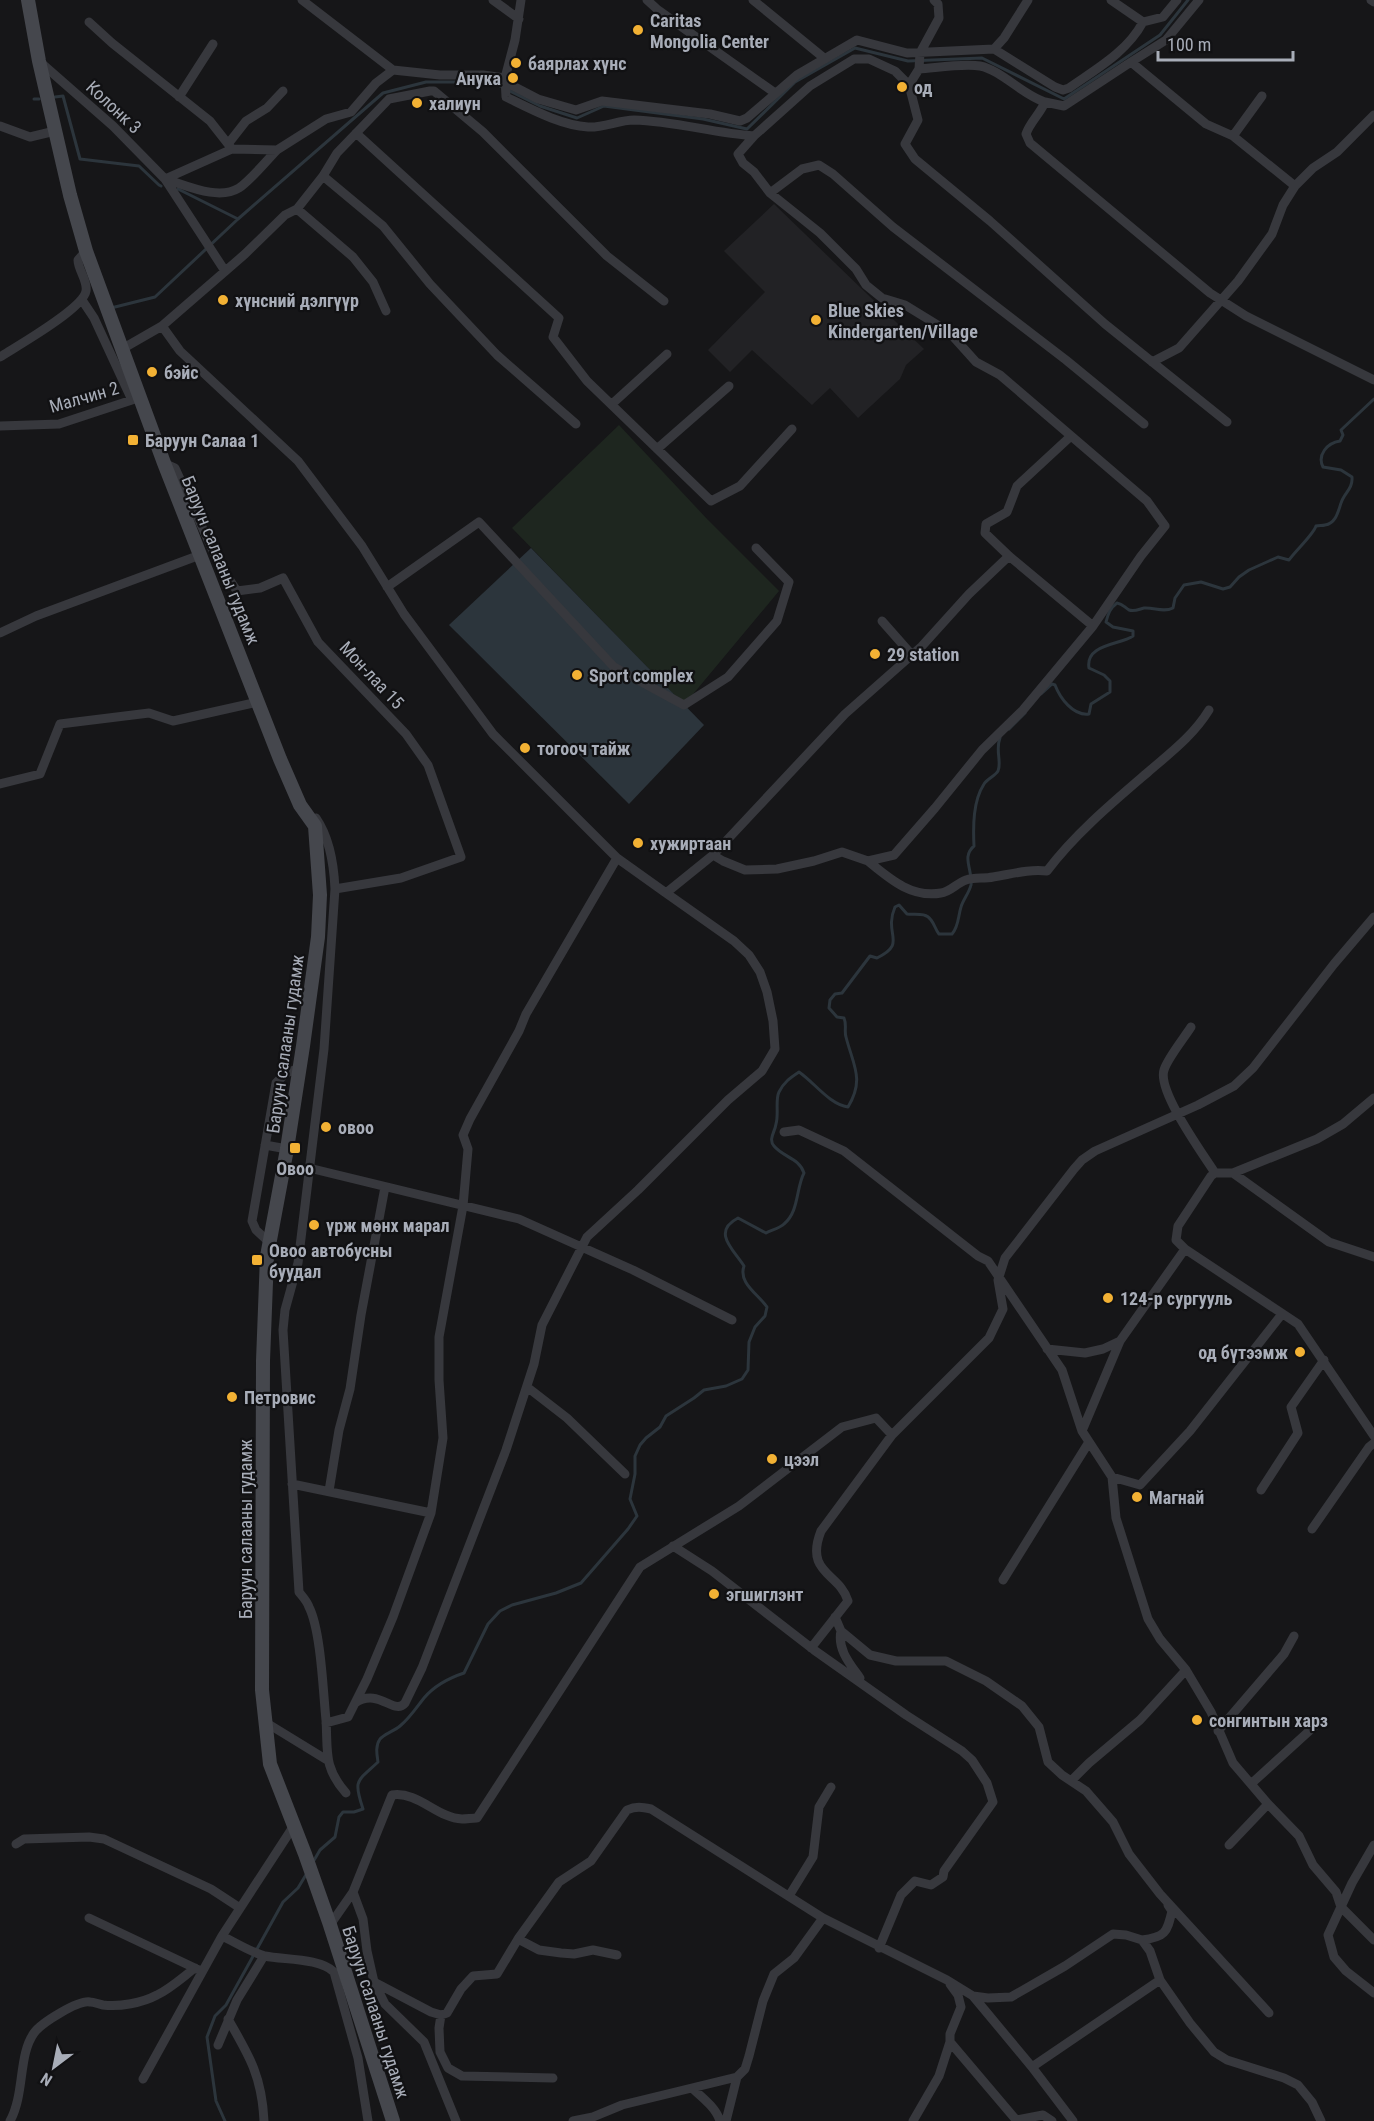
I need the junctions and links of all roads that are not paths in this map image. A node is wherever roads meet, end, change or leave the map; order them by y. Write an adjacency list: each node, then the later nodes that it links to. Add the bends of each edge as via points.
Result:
1 (28, 0): 18 (main road, Баруун салааны гудамж)
2 (302, 0): 21 (street)
3 (493, 0): 12 (street)
4 (521, 0): 12 (street)
5 (647, 0): 25 (street)
6 (753, 0): 17 (street)
7 (934, 0): 19 (street, via 939,18)
8 (1028, 0): 16 (street, via 1005,39)
9 (1111, 0): 14 (street)
10 (1177, 0): 14 (street, via 1163,17)
11 (1199, 0): 20 (street, via 1166,40)
12 (519, 19): 22 (street)
13 (89, 22): 27 (street)
14 (1143, 22): 16 (street, via 1135,37 1118,53 1063,90)
15 (213, 44): 27 (street)
16 (994, 49): 19 (street)
17 (824, 58): 19 (street, via 857,40 907,53); 25 (street)
18 (39, 61): 31 (main road, Баруун салааны гудамж); 38 (street, Колонк 3)
19 (919, 61): 23 (street); 28 (street, via 981,66)
20 (1131, 62): 28 (street, via 1064,106); 34 (street, via 1206,124)
21 (393, 70): 22 (street, via 483,75); 36 (street, via 376,82 351,112 327,119)
22 (505, 85): 25 (street, via 576,110 602,101 740,121); 33 (street, via 506,97 546,116 590,127 634,120)
23 (909, 85): 33 (street, via 896,71 869,59 855,59 810,86); 52 (street, via 918,120 905,144 915,159)
24 (283, 91): 35 (street, via 267,108 246,121)
25 (775, 93)
26 (1262, 96): 34 (street)
27 (179, 97): 35 (street, via 210,121)
28 (1045, 102): 45 (street, via 1029,125 1026,134 1030,143)
29 (1374, 115): 39 (street)
30 (0, 126): 31 (street, via 30,137)
31 (55, 131): 42 (main road, Баруун салааны гудамж)
32 (356, 133): 37 (street); 46 (street, via 389,99 434,91 483,132 607,256); 56 (street, via 559,318 553,337 587,381)
33 (754, 136): 40 (street, via 738,154)
34 (1233, 136): 39 (street)
35 (230, 147): 36 (street); 38 (street)
36 (277, 150): 38 (street, via 239,188 224,192)
37 (323, 176): 41 (street); 58 (street, via 382,226 497,355)
38 (165, 179): 43 (street, Колонк 3)
39 (1295, 186): 45 (street, via 1272,234)
40 (770, 193): 59 (street, via 802,169 819,165); 62 (street, via 820,233 882,298 905,305 949,332 976,362 1000,375)
41 (297, 209): 43 (street); 47 (street, via 353,257 373,282)
42 (86, 251): 44 (street, via 78,260 86,288); 49 (main road, Баруун салааны гудамж)
43 (225, 271): 48 (street)
44 (82, 300): 51 (street); 55 (street)
45 (1222, 300): 52 (street, via 1179,348); 53 (street)
46 (664, 301)
47 (386, 311)
48 (162, 326): 49 (street); 68 (street, via 180,351 298,461 362,546)
49 (122, 349): 55 (main road, Баруун салааны гудамж)
50 (667, 354): 56 (street)
51 (0, 357)
52 (1152, 362): 57 (street)
53 (1374, 380)
54 (729, 386): 63 (street)
55 (137, 399): 60 (street, Малчин 2, via 59,424); 64 (main road, Баруун салааны гудамж)
56 (612, 404): 63 (street)
57 (1227, 422)
58 (576, 424)
59 (1144, 424)
60 (0, 426)
61 (792, 429): 63 (street, via 740,486 711,501)
62 (1071, 436): 67 (street, via 1017,486 1007,512 986,524 985,533); 70 (street, via 1147,501 1165,526)
63 (657, 449)
64 (164, 464): 66 (main road, Баруун салааны гудамж); 80 (street, Мон-лаа 15, via 175,468 219,564 237,591 260,588 283,578 318,642 406,734 428,765 461,857 401,878)
65 (756, 548): 68 (street, via 789,582 777,621 728,677 684,705 614,667 479,522)
66 (200, 555): 71 (street); 73 (main road, Баруун салааны гудамж)
67 (1008, 556): 70 (street); 72 (street)
68 (387, 587): 78 (street, via 493,734)
69 (882, 621): 72 (street)
70 (1093, 626): 79 (street, via 894,855)
71 (0, 633)
72 (912, 655): 77 (street, via 845,714)
73 (258, 702): 75 (main road, Баруун салааны гудамж); 76 (street, via 173,721 149,713 60,724 40,774)
74 (1209, 710): 79 (street, via 1198,729 1127,790 1047,871 965,880 942,893 906,890)
75 (290, 782): 80 (street, via 323,828); 84 (main road, Баруун салааны гудамж, via 315,826 320,895)
76 (0, 784)
77 (713, 855): 79 (street, via 746,870 777,869 842,852); 81 (street)
78 (617, 858): 81 (street); 94 (street, via 470,1119 463,1135 468,1149)
79 (868, 861)
80 (335, 889): 90 (street, via 325,1039)
81 (666, 893): 96 (street, via 749,955 767,992 775,1049 762,1071 610,1214)
82 (1374, 917): 86 (street, via 1253,1068 1234,1086)
83 (1191, 1027): 86 (street, via 1164,1070 1163,1079)
84 (300, 1068): 88 (street, via 286,1073 276,1083); 89 (main road, Баруун салааны гудамж)
85 (1374, 1098): 92 (street, via 1343,1124 1317,1139)
86 (1178, 1115): 91 (street); 99 (street, via 1082,1160 1005,1258)
87 (784, 1132): 99 (street, via 799,1130 844,1151 988,1261)
88 (265, 1145): 89 (street); 95 (street, via 252,1221)
89 (287, 1149): 95 (main road, Баруун салааны гудамж)
90 (309, 1168): 93 (street); 113 (street, via 298,1263 283,1330)
91 (1215, 1173): 92 (street); 97 (street, via 1178,1226 1176,1240)
92 (1233, 1173): 98 (street, via 1329,1242)
93 (385, 1187): 94 (street); 115 (street)
94 (463, 1206): 96 (street, via 519,1219); 116 (street, via 439,1338 442,1437)
95 (270, 1242): 127 (main road, Баруун салааны гудамж, via 263,1361)
96 (583, 1246): 101 (street); 105 (street, via 542,1325)
97 (1185, 1249): 100 (street); 102 (street)
98 (1374, 1257)
99 (998, 1280): 103 (street); 107 (street, via 1003,1309 989,1338)
100 (1282, 1314): 104 (street, via 1298,1324); 112 (street, via 1190,1431 1140,1485)
101 (732, 1320)
102 (1120, 1341): 103 (street, via 1085,1353); 106 (street)
103 (1047, 1349): 106 (street, via 1062,1370)
104 (1324, 1360): 108 (street); 114 (street, via 1291,1407 1298,1433)
105 (527, 1387): 111 (street, via 567,1418); 126 (street, via 422,1668 405,1703 398,1707 374,1697)
106 (1082, 1431): 109 (street)
107 (892, 1435): 118 (street, via 876,1418 842,1427 739,1506); 120 (street, via 821,1531 815,1545 826,1574 848,1601)
108 (1374, 1436)
109 (1089, 1442): 112 (street); 119 (street)
110 (1374, 1443): 117 (street)
111 (625, 1474)
112 (1112, 1478): 124 (street, via 1116,1518 1148,1619)
113 (292, 1484): 115 (street); 128 (street, via 298,1592 309,1606 316,1628)
114 (1261, 1490)
115 (328, 1491): 116 (street)
116 (430, 1513): 126 (street, via 401,1597)
117 (1312, 1529)
118 (673, 1546): 123 (street, via 712,1571); 141 (street, via 640,1567 477,1818 461,1819 410,1796 392,1795)
119 (1003, 1580)
120 (835, 1617): 121 (street); 123 (street)
121 (841, 1631): 125 (street, via 839,1640 845,1656); 132 (street, via 870,1655 896,1661 946,1661 986,1681 1022,1706 1039,1727 1048,1762)
122 (1294, 1636): 130 (street, via 1284,1654)
123 (811, 1648): 125 (street)
124 (1186, 1670): 130 (street); 132 (street, via 1140,1720)
125 (863, 1683): 153 (street, via 967,1755 987,1782 993,1802 943,1877 931,1885 915,1881 906,1888)
126 (355, 1703): 128 (street, via 348,1717)
127 (265, 1722): 131 (street); 137 (main road, Баруун салааны гудамж, via 270,1764)
128 (326, 1723): 131 (street)
129 (1318, 1723): 133 (street)
130 (1218, 1731): 133 (street, via 1233,1763)
131 (327, 1760): 135 (street)
132 (1072, 1780): 142 (street, via 1113,1822 1129,1854)
133 (1252, 1783): 136 (street)
134 (831, 1787): 143 (street, via 819,1807 813,1857)
135 (346, 1793)
136 (1268, 1804): 139 (street); 144 (street, via 1299,1836)
137 (293, 1827): 145 (street); 148 (main road, Баруун салааны гудамж)
138 (16, 1844): 145 (street, via 24,1839 104,1839 212,1889)
139 (1229, 1845)
140 (1374, 1845): 144 (street)
141 (353, 1892): 148 (street); 159 (street, via 363,1919)
142 (1160, 1894): 151 (street, via 1172,1911 1168,1928 1159,1938); 162 (street)
143 (789, 1896): 147 (street); 150 (street, via 651,1809 634,1807 627,1810 591,1861 559,1882)
144 (1341, 1907): 152 (street); 160 (street, via 1328,1935 1334,1957)
145 (240, 1908): 149 (street)
146 (89, 1918): 156 (street)
147 (823, 1918): 153 (street); 168 (street, via 794,1958 774,1974 745,2068)
148 (330, 1925): 177 (main road, Баруун салааны гудамж)
149 (222, 1936): 155 (street); 156 (street)
150 (518, 1939): 154 (street, via 539,1950); 163 (street, via 497,1974 473,1976 447,2013)
151 (1142, 1940): 158 (street); 161 (street, via 1113,1934 1011,1997)
152 (1374, 1940)
153 (879, 1948): 157 (street)
154 (617, 1954)
155 (264, 1956): 164 (street); 176 (street, via 316,1963 334,1972 358,2058)
156 (198, 1970): 170 (street); 174 (street, via 158,1995 116,2006 80,2003 40,2026 27,2050 17,2107)
157 (947, 1980): 161 (street); 165 (street, via 961,2007)
158 (1160, 1980): 167 (street); 186 (street, via 1214,2052 1298,2085)
159 (374, 1982): 163 (street); 173 (street, via 385,2004 424,2042)
160 (1374, 1993)
161 (973, 1996): 167 (street)
162 (1269, 2013)
163 (441, 2015): 169 (street, via 440,2052 448,2068 462,2076)
164 (228, 2019): 166 (street); 175 (street, via 257,2074)
165 (950, 2042): 182 (street, via 939,2076); 183 (street)
166 (218, 2045)
167 (1032, 2067): 185 (street)
168 (737, 2077): 171 (street); 181 (street)
169 (553, 2078)
170 (143, 2079)
171 (693, 2089): 172 (street); 180 (street)
172 (615, 2108): 178 (street); 179 (street)
173 (457, 2120)
174 (10, 2121)
175 (264, 2121)
176 (368, 2121)
177 (393, 2121)
178 (573, 2121)
179 (615, 2121)
180 (720, 2121)
181 (726, 2121)
182 (913, 2121)
183 (1017, 2121): 184 (street, via 1042,2115)
184 (1052, 2121)
185 (1073, 2121)
186 (1321, 2121)

